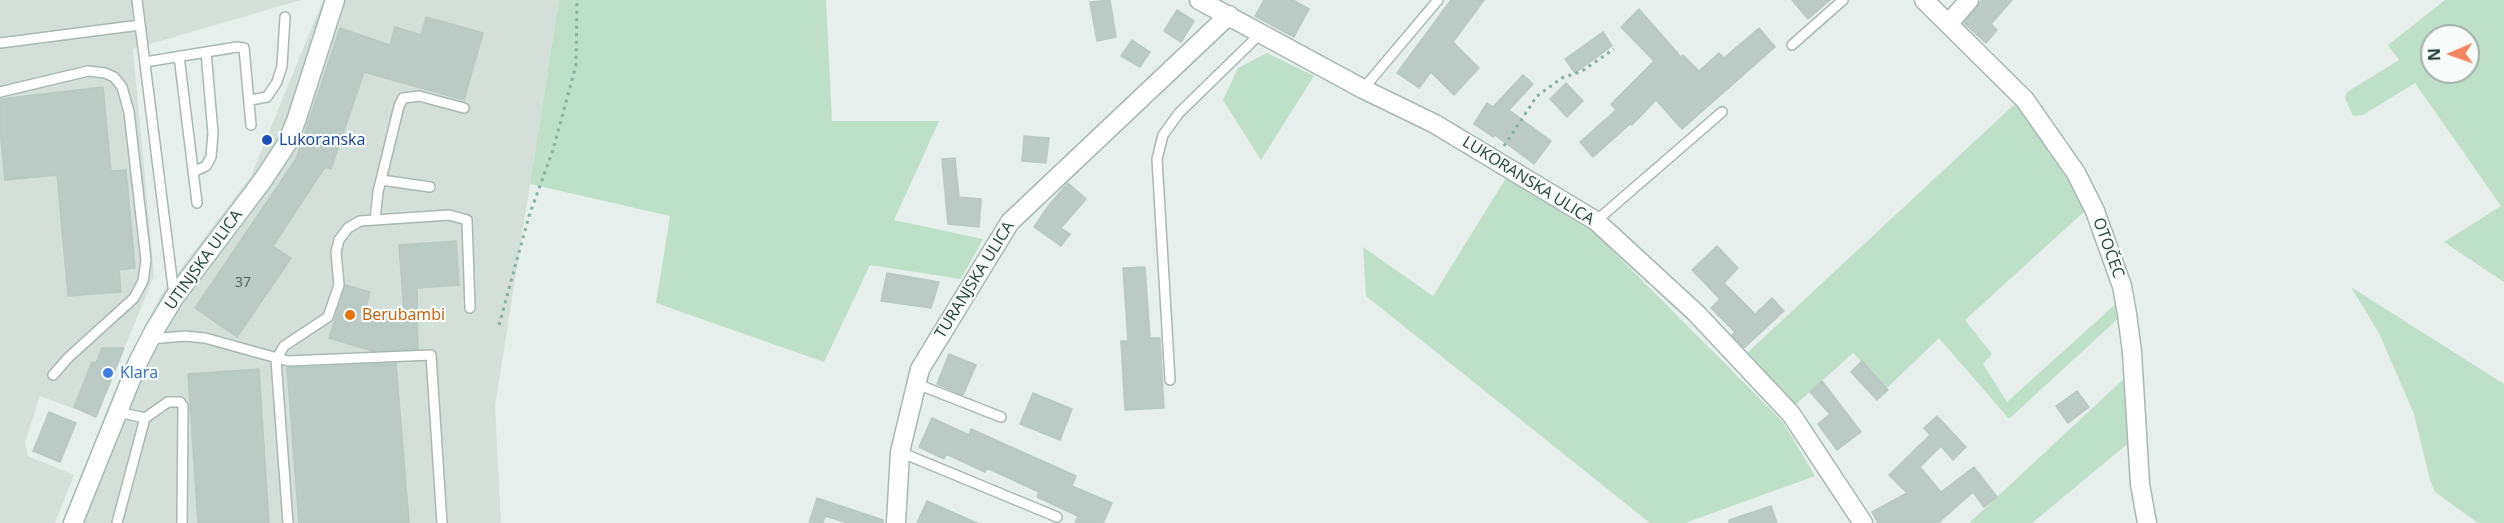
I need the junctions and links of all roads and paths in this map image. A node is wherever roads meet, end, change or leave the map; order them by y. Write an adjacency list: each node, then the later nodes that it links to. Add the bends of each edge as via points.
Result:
1 (137, 0): 12 (lane)
2 (335, 0): 33 (street, UTINJSKA ULICA, via 296,121 278,159)
3 (577, 0): 35 (path, via 576,65)
4 (1199, 0): 9 (street, LUKORANSKA ULICA)
5 (1438, 0): 20 (lane)
6 (1843, 0): 15 (lane)
7 (1924, 0): 11 (street, OTOČEC)
8 (1969, 0): 11 (street)
9 (1229, 15): 13 (street, LUKORANSKA ULICA); 40 (street, TURANJSKA ULICA, via 1010,222 920,369)
10 (285, 17): 22 (lane, via 282,66 277,82 267,97)
11 (1949, 23): 53 (street, OTOČEC, via 2025,100 2076,173 2095,211 2122,286 2127,314 2140,484)
12 (140, 25): 14 (lane); 19 (lane)
13 (1260, 33): 20 (street, LUKORANSKA ULICA); 39 (lane, via 1179,113 1163,135 1157,159)
14 (0, 43)
15 (1792, 45)
16 (1614, 49): 26 (path, via 1537,96)
17 (206, 52): 18 (lane); 22 (lane, via 244,48); 27 (lane, via 213,133 211,157 206,166)
18 (179, 56): 19 (lane); 27 (lane)
19 (145, 62): 33 (lane)
20 (1363, 88): 26 (street, LUKORANSKA ULICA, via 1435,124)
21 (0, 92): 38 (lane, via 88,71 105,73 122,87 129,112 146,260 143,282 134,298)
22 (250, 100): 25 (lane)
23 (464, 108): 28 (lane, via 418,96 403,98)
24 (1722, 112): 32 (lane)
25 (251, 125)
26 (1494, 160): 32 (street, LUKORANSKA ULICA)
27 (193, 172): 30 (lane)
28 (381, 180): 29 (lane); 31 (lane)
29 (430, 187)
30 (197, 203)
31 (375, 220): 34 (lane, via 448,215 467,220); 37 (lane, via 360,221 343,234 336,252 339,285 328,317 284,346)
32 (1596, 221): 52 (street, LUKORANSKA ULICA, via 1696,313 1791,414)
33 (174, 298): 36 (street, UTINJSKA ULICA)
34 (470, 308)
35 (498, 325)
36 (150, 339): 37 (lane, via 206,338); 41 (street, UTINJSKA ULICA)
37 (276, 360): 49 (lane); 50 (lane, via 431,355)
38 (53, 375)
39 (1170, 380)
40 (917, 384): 42 (lane); 44 (street, TURANJSKA ULICA)
41 (118, 412): 43 (lane); 46 (street, UTINJSKA ULICA)
42 (1001, 417)
43 (145, 418): 47 (lane); 48 (lane, via 168,402 180,402 183,406)
44 (900, 452): 45 (lane); 51 (street, TURANJSKA ULICA)
45 (1057, 517)
46 (73, 523)
47 (117, 523)
48 (182, 523)
49 (288, 523)
50 (442, 523)
51 (896, 523)
52 (1863, 523)
53 (2147, 523)

